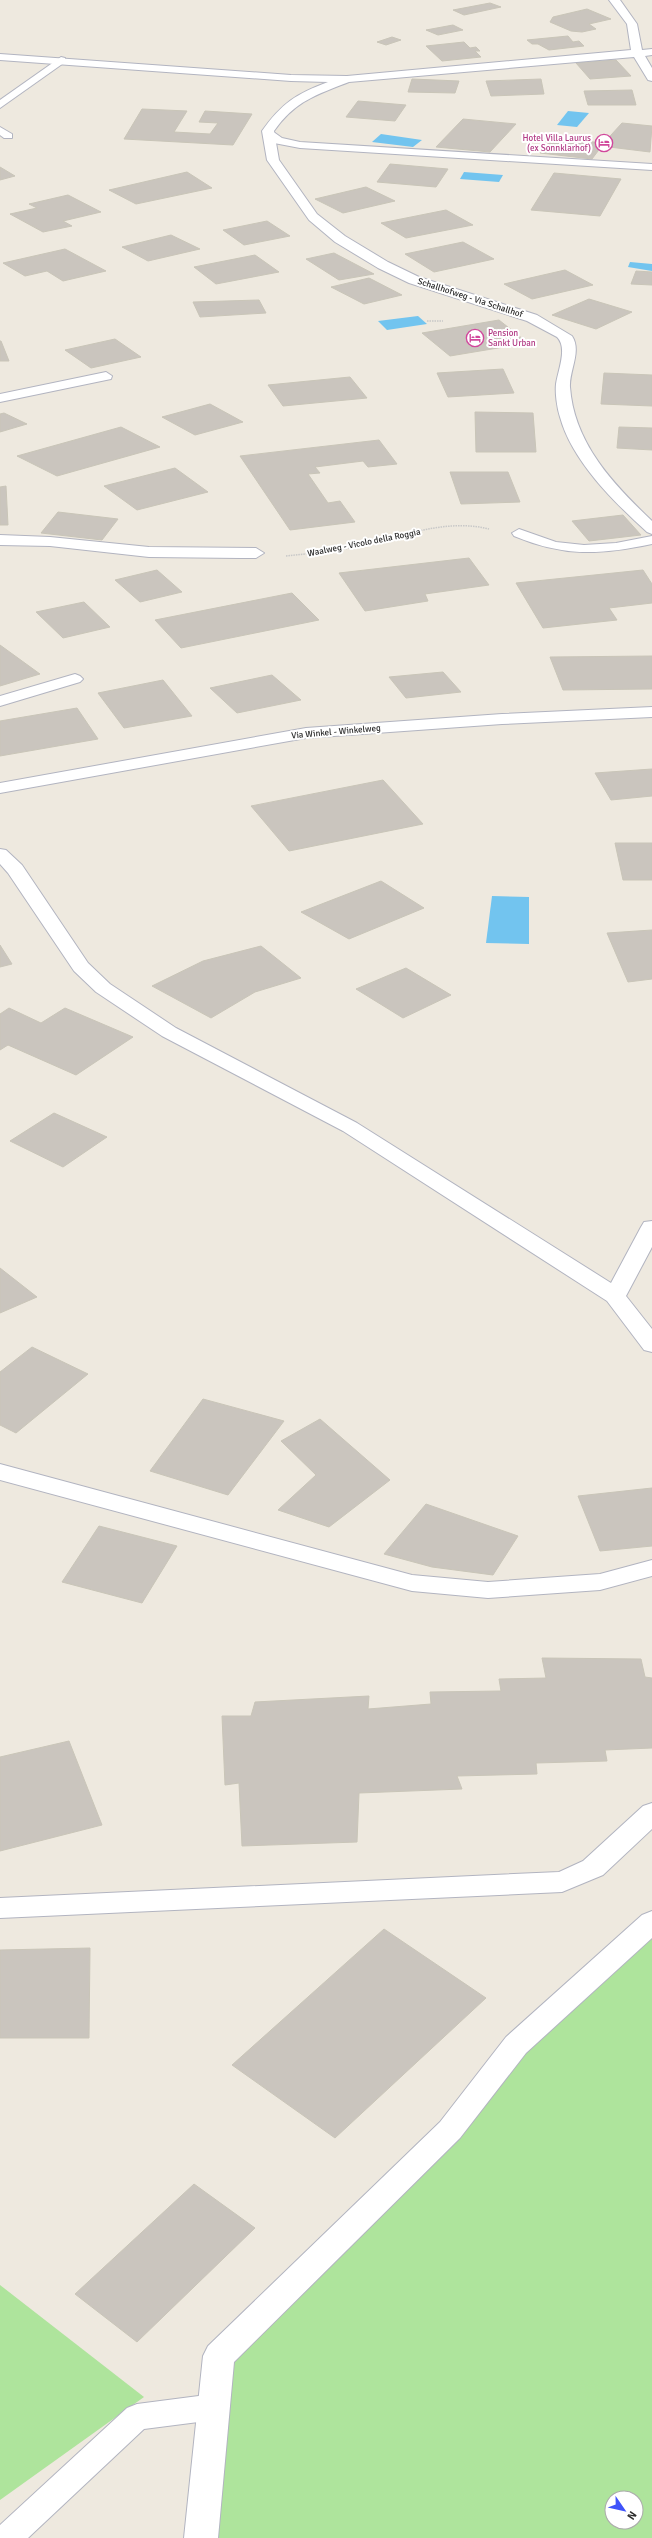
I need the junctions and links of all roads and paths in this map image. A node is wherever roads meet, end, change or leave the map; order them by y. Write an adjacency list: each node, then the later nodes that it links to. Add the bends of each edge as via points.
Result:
1 (614, 0): 2 (street, via 632,24)
2 (637, 52): 3 (street); 6 (street); 7 (street)
3 (652, 52)
4 (0, 57): 5 (street)
5 (61, 60): 7 (street, via 291,78); 8 (lane)
6 (652, 78)
7 (347, 79): 9 (street, via 309,93 282,110)
8 (0, 105)
9 (268, 131): 10 (lane, via 278,140 300,145); 13 (street, Schallhofweg - Via Schallhof, via 273,160 313,216 340,238 383,265 414,280 532,318 567,339 569,352 563,385 567,417 587,458 616,495)
10 (652, 167)
11 (106, 376): 12 (lane)
12 (0, 398)
13 (652, 529)
14 (518, 533): 16 (lane, via 572,550 604,550); 17 (path, Waalweg - Vicolo della Roggia, via 477,526 449,525 344,549 293,557)
15 (0, 540): 17 (street, via 31,539 195,554)
16 (652, 540)
17 (256, 552)
18 (75, 679): 19 (lane)
19 (0, 700)
20 (652, 712): 21 (street, Via Winkel - Winkelweg, via 502,719 306,733)
21 (0, 788)
22 (0, 854): 24 (street, via 15,869 81,967 103,988 169,1032 350,1127)
23 (652, 1227): 24 (street)
24 (615, 1296): 25 (street)
25 (652, 1345)
26 (0, 1472): 27 (street, via 412,1583 488,1590 600,1582)
27 (652, 1568)
28 (652, 1813): 29 (street, via 593,1868 562,1882)
29 (0, 1908)
30 (652, 1922): 31 (street, via 516,2045 450,2130 219,2356)
31 (214, 2407): 32 (lane, via 137,2417); 33 (street)
32 (7, 2538)
33 (201, 2538)

